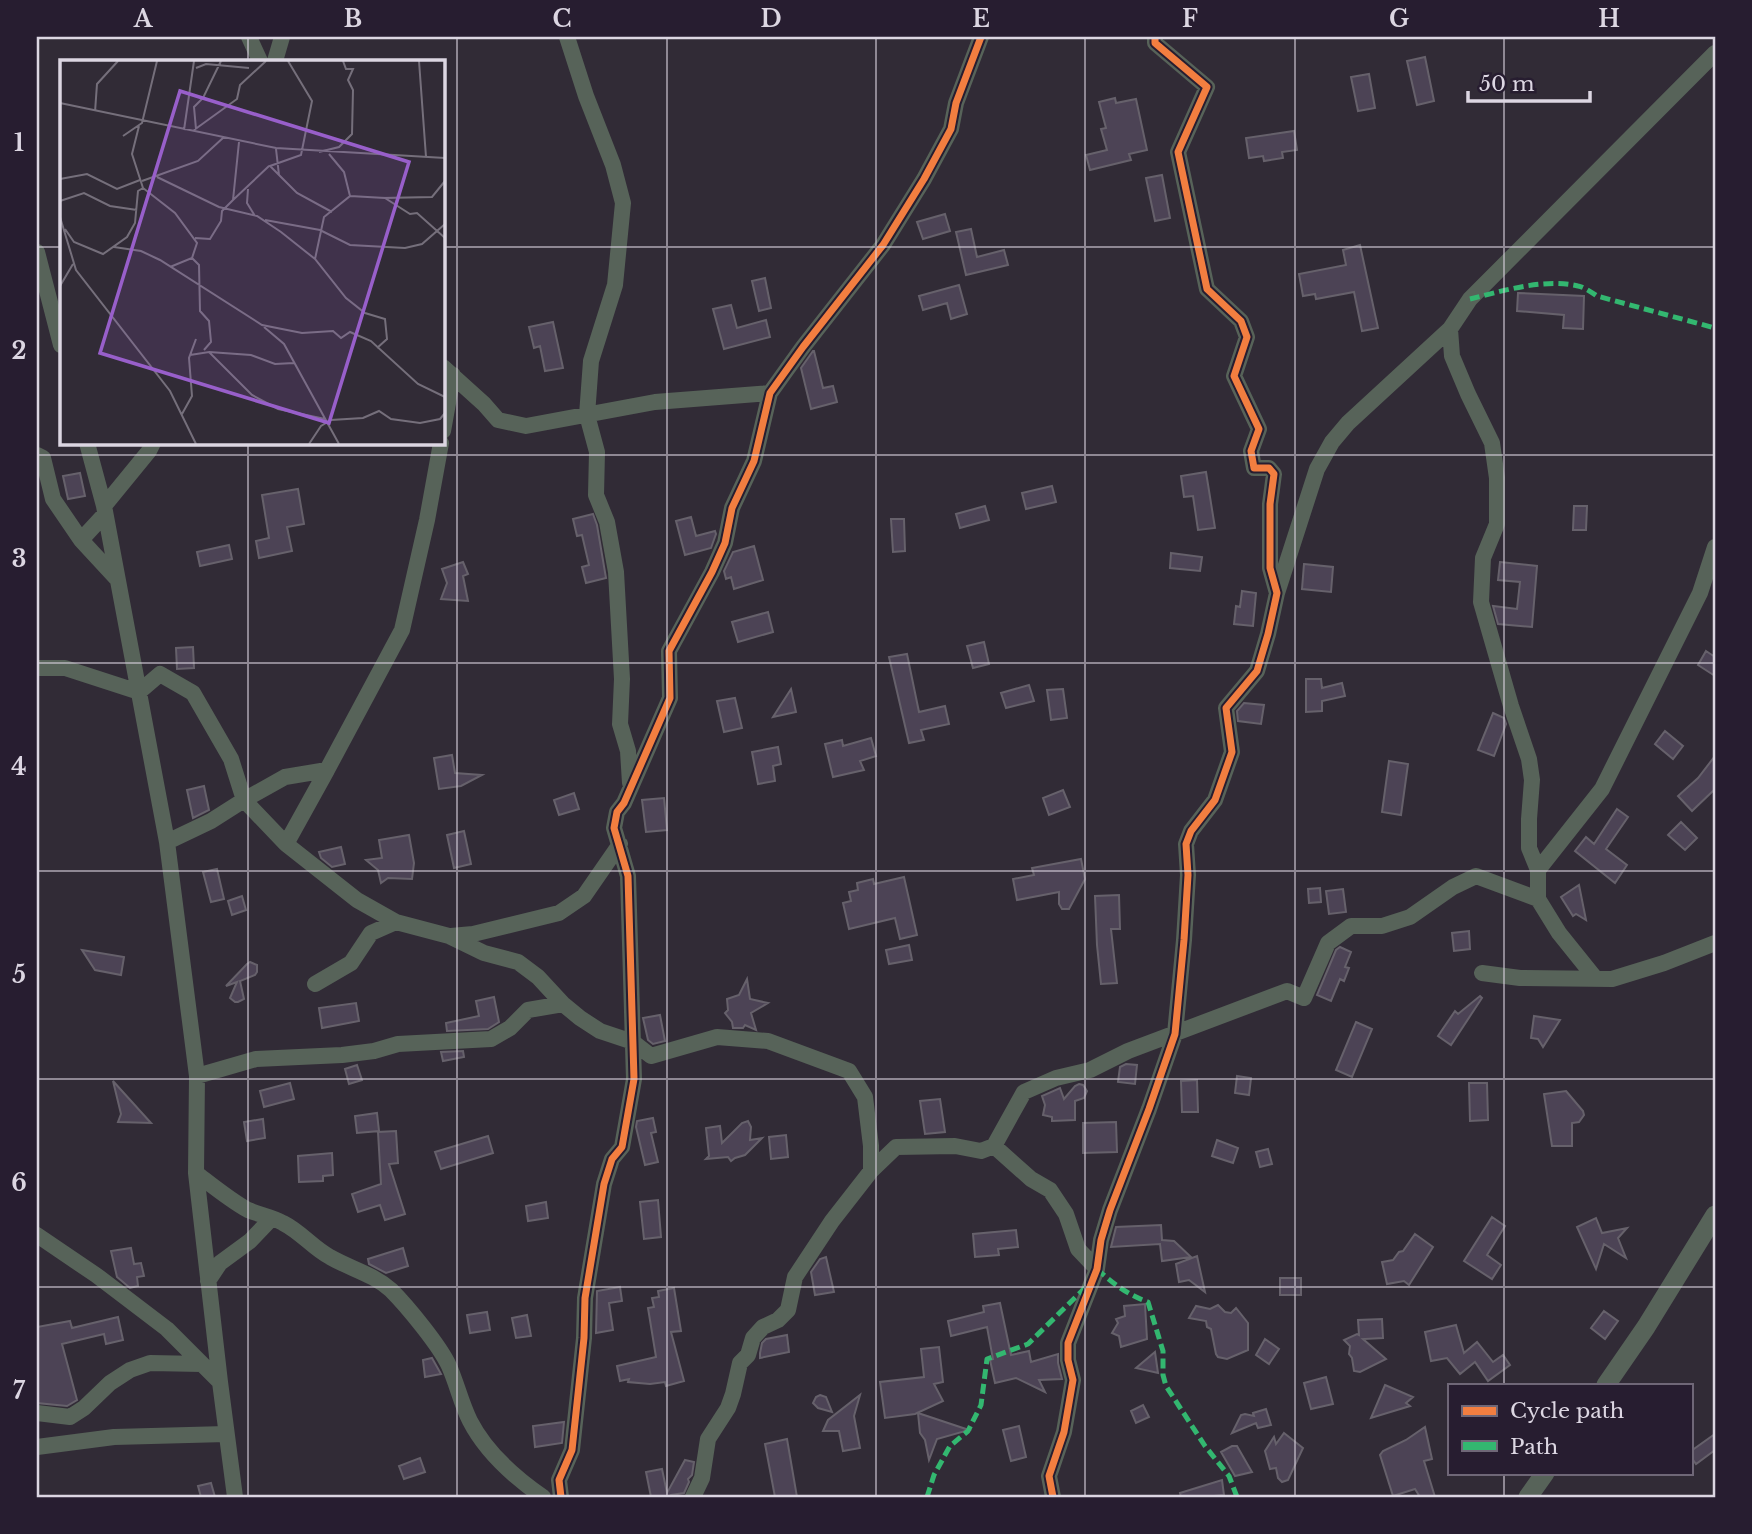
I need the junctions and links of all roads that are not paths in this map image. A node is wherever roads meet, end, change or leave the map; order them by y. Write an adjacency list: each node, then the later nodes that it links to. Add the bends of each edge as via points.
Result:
1 (249, 37): 7 (street)
2 (282, 37): 8 (street)
3 (567, 37): 14 (street, via 623,203 615,285 591,361)
4 (981, 37): 13 (street, via 951,129 924,179 883,245)
5 (1156, 37): 24 (street, via 1155,43 1207,87 1178,152 1207,289 1241,321 1247,337 1234,376 1259,429 1251,451 1254,468 1269,468 1274,474 1270,568)
6 (1715, 53): 10 (street, via 1470,299)
7 (260, 60)
8 (275, 60)
9 (37, 252): 11 (street)
10 (1450, 329): 24 (street, via 1332,442 1317,469); 33 (street, via 1452,356 1492,443 1497,524 1483,558 1481,602 1529,758 1529,848)
11 (60, 341)
12 (448, 371): 14 (street, via 498,420 526,426); 15 (street)
13 (770, 393): 14 (street, via 655,402); 28 (street, via 754,461 732,508 725,543 668,651 670,698)
14 (587, 415): 28 (street, via 597,452 596,495 607,522 616,572 620,724)
15 (444, 418)
16 (87, 444): 20 (street)
17 (152, 444): 20 (street)
18 (441, 444): 27 (street, via 402,630)
19 (37, 456): 21 (street, via 43,458 52,499)
20 (105, 510): 21 (street); 23 (street)
21 (81, 540): 23 (street)
22 (1715, 547): 33 (street, via 1700,593 1602,789)
23 (118, 580): 26 (street)
24 (1277, 593): 42 (street, via 1257,671 1226,708 1232,752 1215,800 1186,844 1188,875)
25 (37, 668): 26 (street, via 65,668)
26 (139, 692): 29 (street, via 160,674 193,693 231,760); 30 (street)
27 (327, 770): 29 (street, via 285,777); 31 (street)
28 (631, 786): 32 (street, via 617,812 614,828)
29 (244, 800): 30 (street); 31 (street)
30 (167, 842): 44 (street)
31 (286, 844): 35 (street, via 357,900)
32 (620, 844): 36 (street, via 584,896 559,913); 43 (street, via 628,876)
33 (1538, 870): 34 (street)
34 (1538, 899): 39 (street); 42 (street, via 1476,876 1410,917 1382,926 1352,926 1328,943 1304,998 1287,991)
35 (396, 922): 36 (street); 40 (street, via 371,933 351,963)
36 (450, 936): 41 (street, via 484,953 518,962)
37 (1715, 943): 39 (street, via 1612,979)
38 (1482, 973): 39 (street)
39 (1596, 979)
40 (315, 984)
41 (563, 1004): 43 (street, via 600,1031); 44 (street, via 528,1010 491,1039 256,1059)
42 (1175, 1034): 45 (street, via 1024,1092); 51 (street, via 1110,1210)
43 (633, 1042): 46 (street, via 651,1056 717,1037 768,1041 849,1071 865,1097); 62 (street, via 634,1079 622,1147 612,1159 604,1184 590,1262 572,1450 559,1480)
44 (197, 1076): 47 (street)
45 (994, 1146): 46 (street, via 981,1151 955,1146 896,1147); 51 (street, via 1050,1190 1066,1214 1078,1249)
46 (871, 1171): 63 (street, via 799,1271 788,1310 753,1338 727,1408 708,1439 702,1478)
47 (196, 1173): 49 (street, via 248,1209); 52 (street)
48 (1715, 1215): 55 (street)
49 (271, 1219): 52 (street, via 220,1263); 61 (street, via 392,1292 448,1363 470,1421 485,1442 506,1468)
50 (37, 1235): 53 (street, via 167,1329)
51 (1097, 1269): 64 (street, via 1068,1343 1073,1380 1064,1432 1049,1476)
52 (208, 1281): 54 (street)
53 (202, 1364): 54 (street); 56 (street, via 150,1363 110,1383 70,1417)
54 (220, 1382): 57 (street)
55 (1607, 1384)
56 (37, 1413)
57 (226, 1434): 58 (street, via 114,1437); 60 (street)
58 (37, 1447)
59 (1544, 1474): 65 (street)
60 (235, 1497)
61 (543, 1497)
62 (561, 1497)
63 (693, 1497)
64 (1053, 1497)
65 (1528, 1497)

